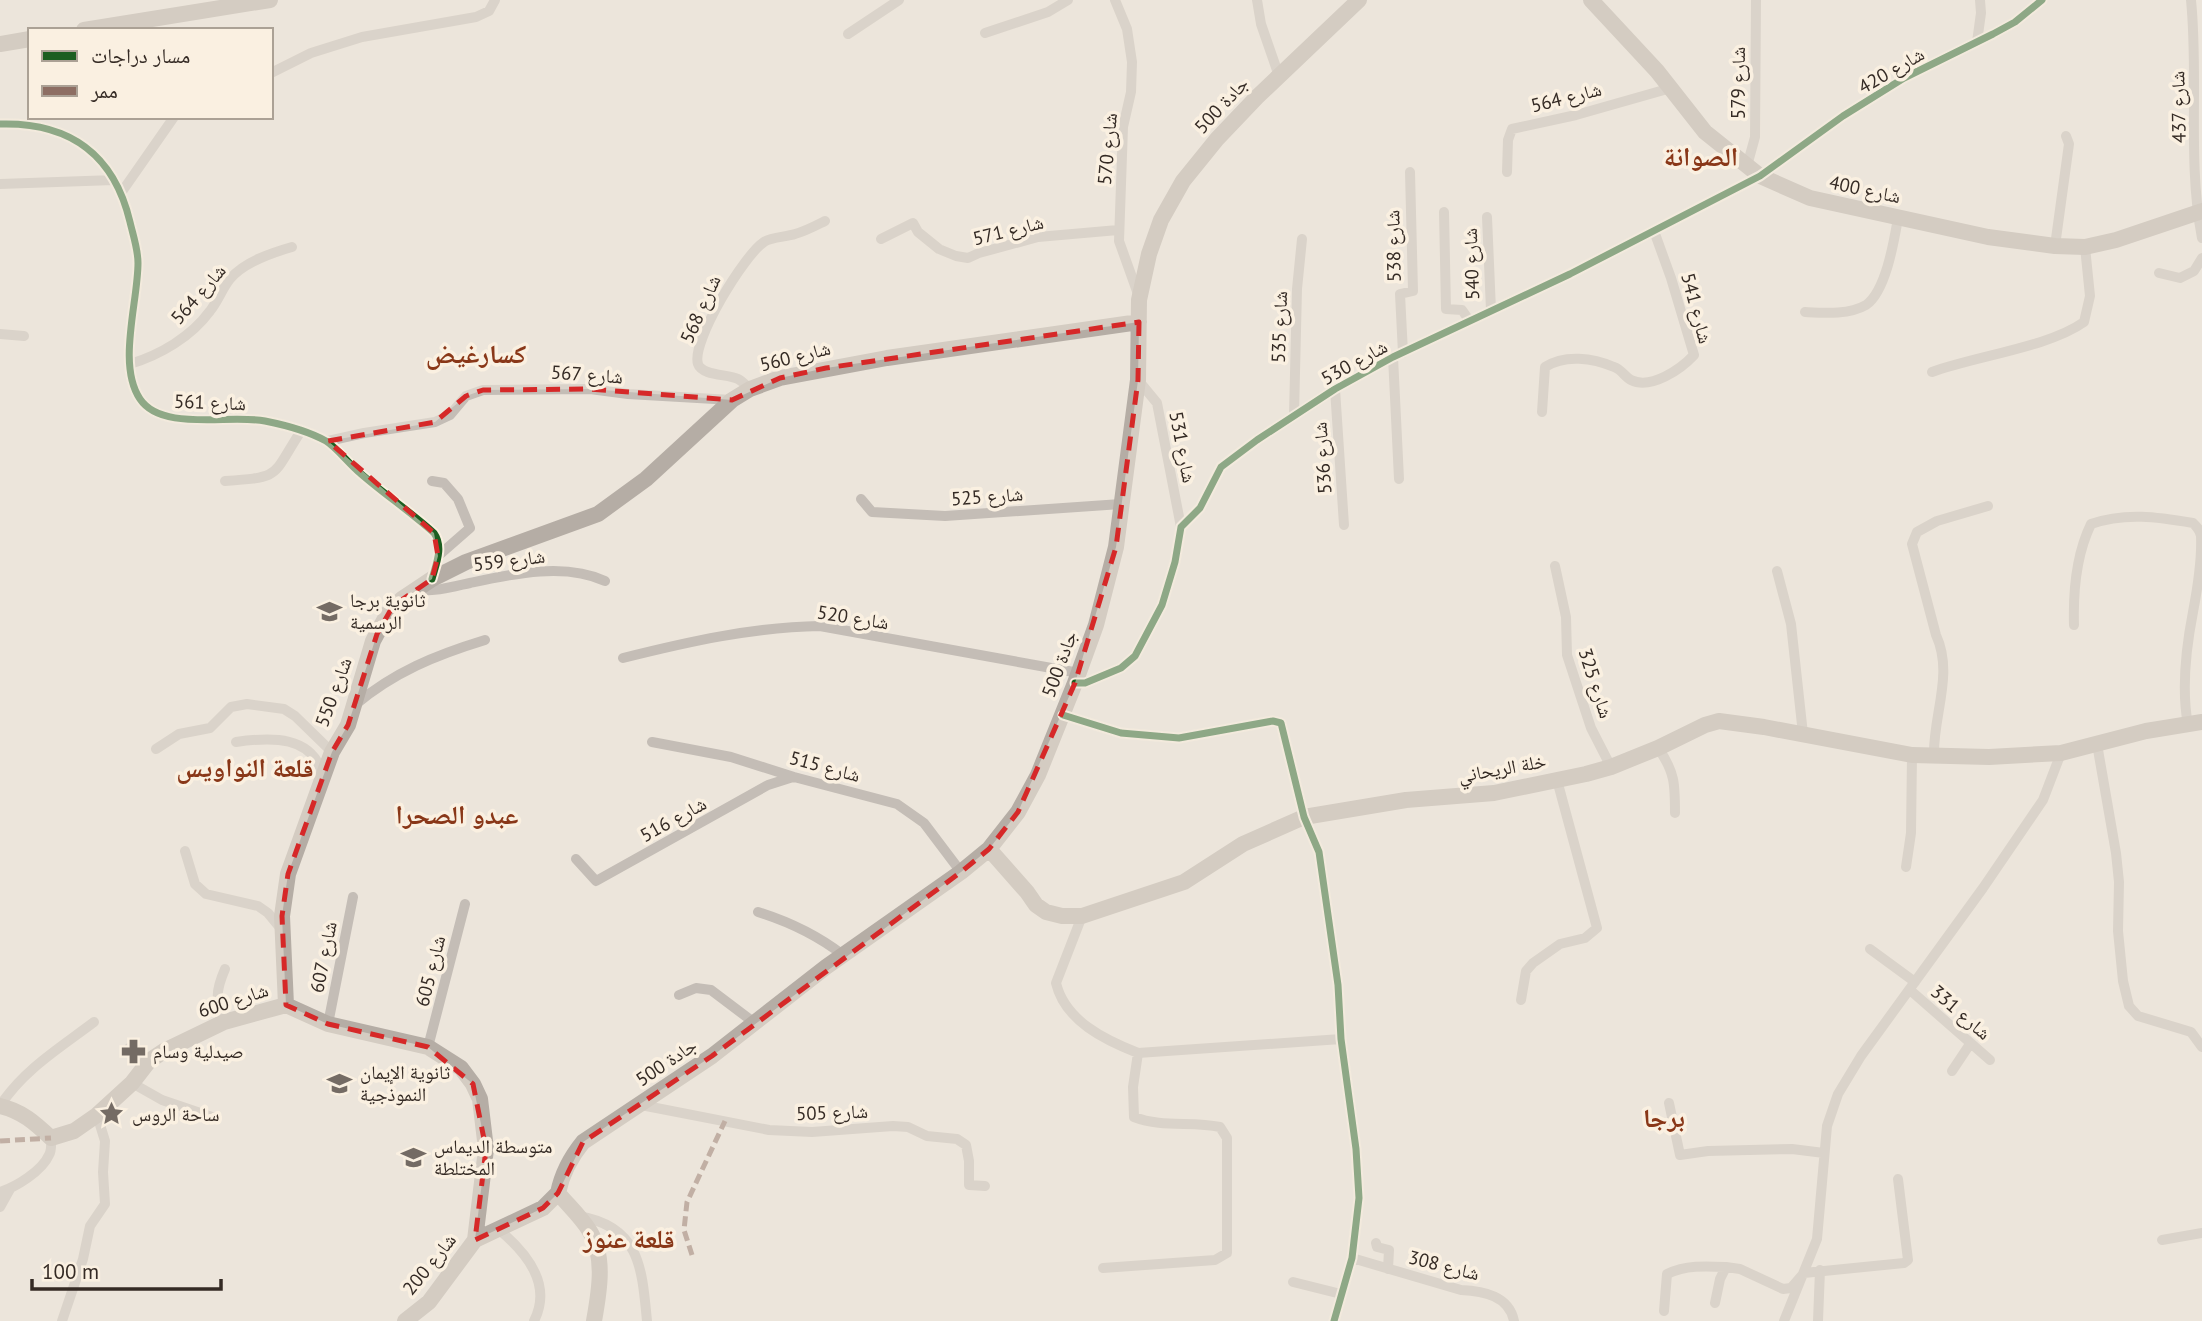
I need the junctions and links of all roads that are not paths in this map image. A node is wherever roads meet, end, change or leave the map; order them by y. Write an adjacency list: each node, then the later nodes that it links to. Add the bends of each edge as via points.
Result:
1 (270, 0): 13 (main road)
2 (495, 0): 19 (street, via 489,11 476,17 362,37 311,53)
3 (899, 0): 15 (street)
4 (1068, 0): 14 (street, via 1048,12)
5 (1115, 0): 37 (street, شارع 570, via 1127,29 1132,62 1132,92 1123,127)
6 (1257, 0): 20 (street)
7 (1359, 0): 20 (main road, جادة 500)
8 (1591, 0): 21 (main road, شارع 400)
9 (1756, 0): 25 (street, شارع 579, via 1755,137)
10 (1980, 0): 17 (street)
11 (2042, 0): 17 (street, شارع 420, via 2015,22)
12 (2191, 0): 33 (street, شارع 437)
13 (96, 28)
14 (985, 33)
15 (848, 34)
16 (28, 39): 18 (main road)
17 (1977, 42): 28 (street, شارع 420, via 1904,78)
18 (0, 44)
19 (273, 72)
20 (1279, 76): 47 (main road, جادة 500, via 1182,181 1161,220)
21 (1671, 88): 25 (main road, شارع 400, via 1705,132); 27 (street, شارع 564, via 1512,129)
22 (173, 119): 31 (street)
23 (0, 124): 29 (street, شارع 561, via 65,134 94,153)
24 (2066, 136): 42 (street, via 2069,145)
25 (1747, 166): 28 (main road, شارع 400)
26 (1410, 172): 54 (street, شارع 538, via 1413,291 1400,293)
27 (1507, 173)
28 (1760, 176): 35 (main road, شارع 400, via 1810,198); 38 (street, شارع 530)
29 (114, 180): 30 (street); 31 (street, شارع 561)
30 (0, 184)
31 (121, 193): 55 (street, شارع 561, via 138,262)
32 (1444, 212): 50 (street, via 1446,309 1462,310)
33 (2199, 212): 39 (street, شارع 437); 44 (main road, شارع 400)
34 (1487, 217): 48 (street, شارع 540)
35 (1898, 218): 42 (main road, شارع 400); 49 (street, via 1876,296 1847,311)
36 (825, 221): 58 (street, شارع 568, via 764,242 741,265 717,306 698,363 708,372 739,379)
37 (1118, 230): 40 (street, شارع 571, via 1038,237 968,258 939,249 913,223); 47 (street, شارع 570)
38 (1654, 231): 48 (street, شارع 530); 61 (street, شارع 541, via 1694,355 1673,374 1640,383 1616,367 1566,358 1553,362 1545,367)
39 (2202, 238)
40 (881, 239)
41 (1302, 239): 62 (street, شارع 535)
42 (2055, 246): 44 (main road, شارع 400)
43 (292, 247): 55 (street, شارع 564, via 271,253 230,279 209,313 184,337)
44 (2085, 247): 56 (street, via 2090,296 2084,322 2038,342)
45 (2202, 258): 46 (street, via 2194,271 2180,278)
46 (2159, 273)
47 (1139, 300): 51 (main road, جادة 500)
48 (1490, 310): 50 (street, شارع 530)
49 (1805, 312)
50 (1469, 320): 54 (street, شارع 530)
51 (1139, 322): 57 (main road, جادة 500); 58 (main road, شارع 560, via 826,368)
52 (0, 334): 53 (street)
53 (24, 336)
54 (1398, 355): 59 (street, شارع 530); 65 (street)
55 (130, 365): 63 (street, شارع 561, via 137,395 161,415 255,420)
56 (1932, 372)
57 (1138, 380): 69 (main road, جادة 500); 72 (street, شارع 531, via 1157,403)
58 (750, 389): 60 (main road, شارع 560)
59 (1335, 389): 62 (street, شارع 530); 71 (street, شارع 536)
60 (732, 400): 64 (street, شارع 567, via 590,388 483,390 466,396 450,415 435,422); 76 (main road, شارع 560, via 646,480 598,514)
61 (1542, 412)
62 (1294, 415): 72 (street, شارع 530, via 1221,467 1200,508)
63 (301, 431): 64 (street, شارع 561); 66 (street, via 267,478)
64 (328, 441): 73 (street, شارع 561, via 359,473 434,534)
65 (1399, 479)
66 (225, 481)
67 (432, 481): 73 (street, via 444,483 458,499 470,528)
68 (861, 499): 69 (street, شارع 525, via 872,512 945,516)
69 (1121, 504): 82 (main road, جادة 500, via 1116,547)
70 (1988, 506): 95 (street, via 1937,521 1917,532 1912,544 1942,647 1944,684)
71 (1344, 525)
72 (1181, 527): 82 (street, via 1162,605 1135,656 1121,668 1085,684)
73 (438, 556): 76 (street)
74 (1555, 566): 96 (street, شارع 325, via 1566,617 1567,655 1591,727)
75 (1777, 571): 86 (street, via 1791,624)
76 (432, 579): 78 (main road, شارع 550)
77 (605, 581): 78 (street, شارع 559, via 580,572 551,572)
78 (416, 590): 83 (main road, شارع 550, via 393,606 381,625)
79 (2074, 625): 85 (street, via 2078,566 2091,524 2129,516 2193,523 2202,539 2185,709)
80 (485, 640): 83 (street, via 412,665)
81 (623, 658): 82 (street, شارع 520, via 750,632 820,626)
82 (1077, 678): 84 (main road, جادة 500)
83 (355, 705): 93 (main road, شارع 550)
84 (1063, 715): 101 (street, via 1121,733 1148,736 1179,737 1280,723); 102 (main road, جادة 500, via 1018,812)
85 (2195, 724): 89 (main road, خلة الريحاني)
86 (1803, 734): 90 (main road, خلة الريحاني, via 1719,721); 94 (main road, خلة الريحاني)
87 (652, 741): 98 (street, شارع 515, via 731,757)
88 (236, 742): 97 (street, via 285,740 314,755)
89 (2097, 744): 92 (main road, خلة الريحاني); 123 (street, via 2116,853 2118,932 2129,1006 2138,1016)
90 (1658, 748): 96 (main road, خلة الريحاني); 100 (street, via 1675,782)
91 (156, 749): 93 (street, via 179,734 210,728 231,707 247,704 284,709)
92 (2067, 751): 95 (main road, خلة الريحاني, via 1989,757); 115 (street, via 2043,800)
93 (332, 752): 97 (main road, شارع 550)
94 (1912, 755): 95 (main road, خلة الريحاني); 105 (street)
95 (1934, 755)
96 (1611, 766): 99 (main road, خلة الريحاني)
97 (323, 776): 111 (main road, شارع 550, via 288,874)
98 (794, 777): 104 (street, شارع 516, via 768,785 596,881); 106 (street, شارع 515, via 897,804 924,823)
99 (1558, 779): 101 (main road, خلة الريحاني, via 1482,795 1406,800); 117 (street, via 1597,928 1585,938 1560,944 1533,963 1525,971)
100 (1675, 813)
101 (1304, 817): 110 (main road, خلة الريحاني, via 1243,844 1184,882); 124 (street, via 1319,852)
102 (989, 849): 106 (main road, جادة 500); 110 (main road, خلة الريحاني, via 1036,905 1062,916)
103 (185, 851): 111 (street, via 195,884 206,894 258,906)
104 (576, 859)
105 (1906, 867)
106 (961, 872): 113 (main road, جادة 500)
107 (353, 897): 121 (street, شارع 607)
108 (465, 904): 126 (street, شارع 605)
109 (758, 912): 113 (street, via 821,938)
110 (1082, 916): 129 (street, via 1056,983 1058,992 1092,1030)
111 (282, 930): 118 (main road, شارع 550)
112 (1870, 949): 115 (street, شارع 331)
113 (844, 955): 122 (main road, جادة 500)
114 (225, 969): 120 (street, via 217,987)
115 (1912, 986): 125 (street, شارع 331); 140 (street, via 1838,1094 1826,1126)
116 (679, 995): 122 (street, via 696,988 711,990)
117 (1521, 1000)
118 (286, 1005): 120 (main road, شارع 600); 121 (main road, شارع 600)
119 (94, 1022): 136 (street, via 33,1068)
120 (224, 1022): 131 (main road, شارع 600)
121 (328, 1024): 126 (main road, شارع 600)
122 (756, 1024): 135 (main road, جادة 500)
123 (2197, 1032): 127 (street)
124 (1341, 1039): 129 (street); 152 (street, via 1359,1198)
125 (1970, 1044): 130 (street, شارع 331); 132 (street)
126 (428, 1047): 149 (main road, شارع 600, via 461,1068 480,1099 486,1149)
127 (2202, 1047)
128 (129, 1048): 131 (street)
129 (1138, 1053): 153 (street, via 1134,1117 1153,1124 1220,1127 1227,1138 1227,1253 1216,1259)
130 (1990, 1060)
131 (149, 1062): 133 (main road, شارع 600)
132 (1952, 1071)
133 (132, 1083): 137 (main road, شارع 600); 138 (street, via 162,1100)
134 (1669, 1103): 140 (street, via 1681,1155 1792,1149)
135 (641, 1105): 142 (street, شارع 505, via 769,1130 908,1127 927,1136 957,1139 966,1146 969,1185); 144 (main road, جادة 500, via 583,1142 562,1175)
136 (0, 1106): 139 (main road, via 33,1120)
137 (97, 1115): 139 (main road, شارع 600, via 74,1131); 162 (street, via 105,1141 105,1204 90,1226)
138 (215, 1118)
139 (51, 1138): 143 (street, via 49,1156)
140 (1824, 1153): 157 (street, via 1817,1239)
141 (1898, 1180): 156 (street, via 1908,1260)
142 (985, 1186)
143 (5, 1190): 145 (street)
144 (558, 1193): 146 (main road); 147 (main road, شارع 200, via 543,1208)
145 (0, 1207)
146 (576, 1216): 165 (main road, via 590,1231 598,1255 600,1291); 166 (street, via 605,1223 628,1240 642,1272)
147 (498, 1229): 149 (main road, شارع 200); 164 (street, via 532,1264 540,1309)
148 (2202, 1234): 150 (street)
149 (475, 1240): 163 (main road, شارع 200, via 429,1302)
150 (2162, 1240)
151 (1376, 1243): 155 (street, via 1389,1250)
152 (1352, 1258): 155 (street, شارع 308); 159 (street)
153 (1103, 1268)
154 (1726, 1268): 157 (street, via 1740,1269 1783,1289 1791,1288); 160 (street); 161 (street, via 1679,1268 1667,1274)
155 (1388, 1269): 168 (street, شارع 308, via 1495,1296 1510,1307)
156 (1820, 1270): 157 (street); 170 (street)
157 (1804, 1273): 169 (street)
158 (1293, 1282): 159 (street)
159 (1341, 1294): 167 (street)
160 (1715, 1303)
161 (1664, 1311)
162 (62, 1321)
163 (405, 1321)
164 (534, 1321)
165 (594, 1321)
166 (647, 1321)
167 (1334, 1321)
168 (1514, 1321)
169 (1784, 1321)
170 (1818, 1321)

